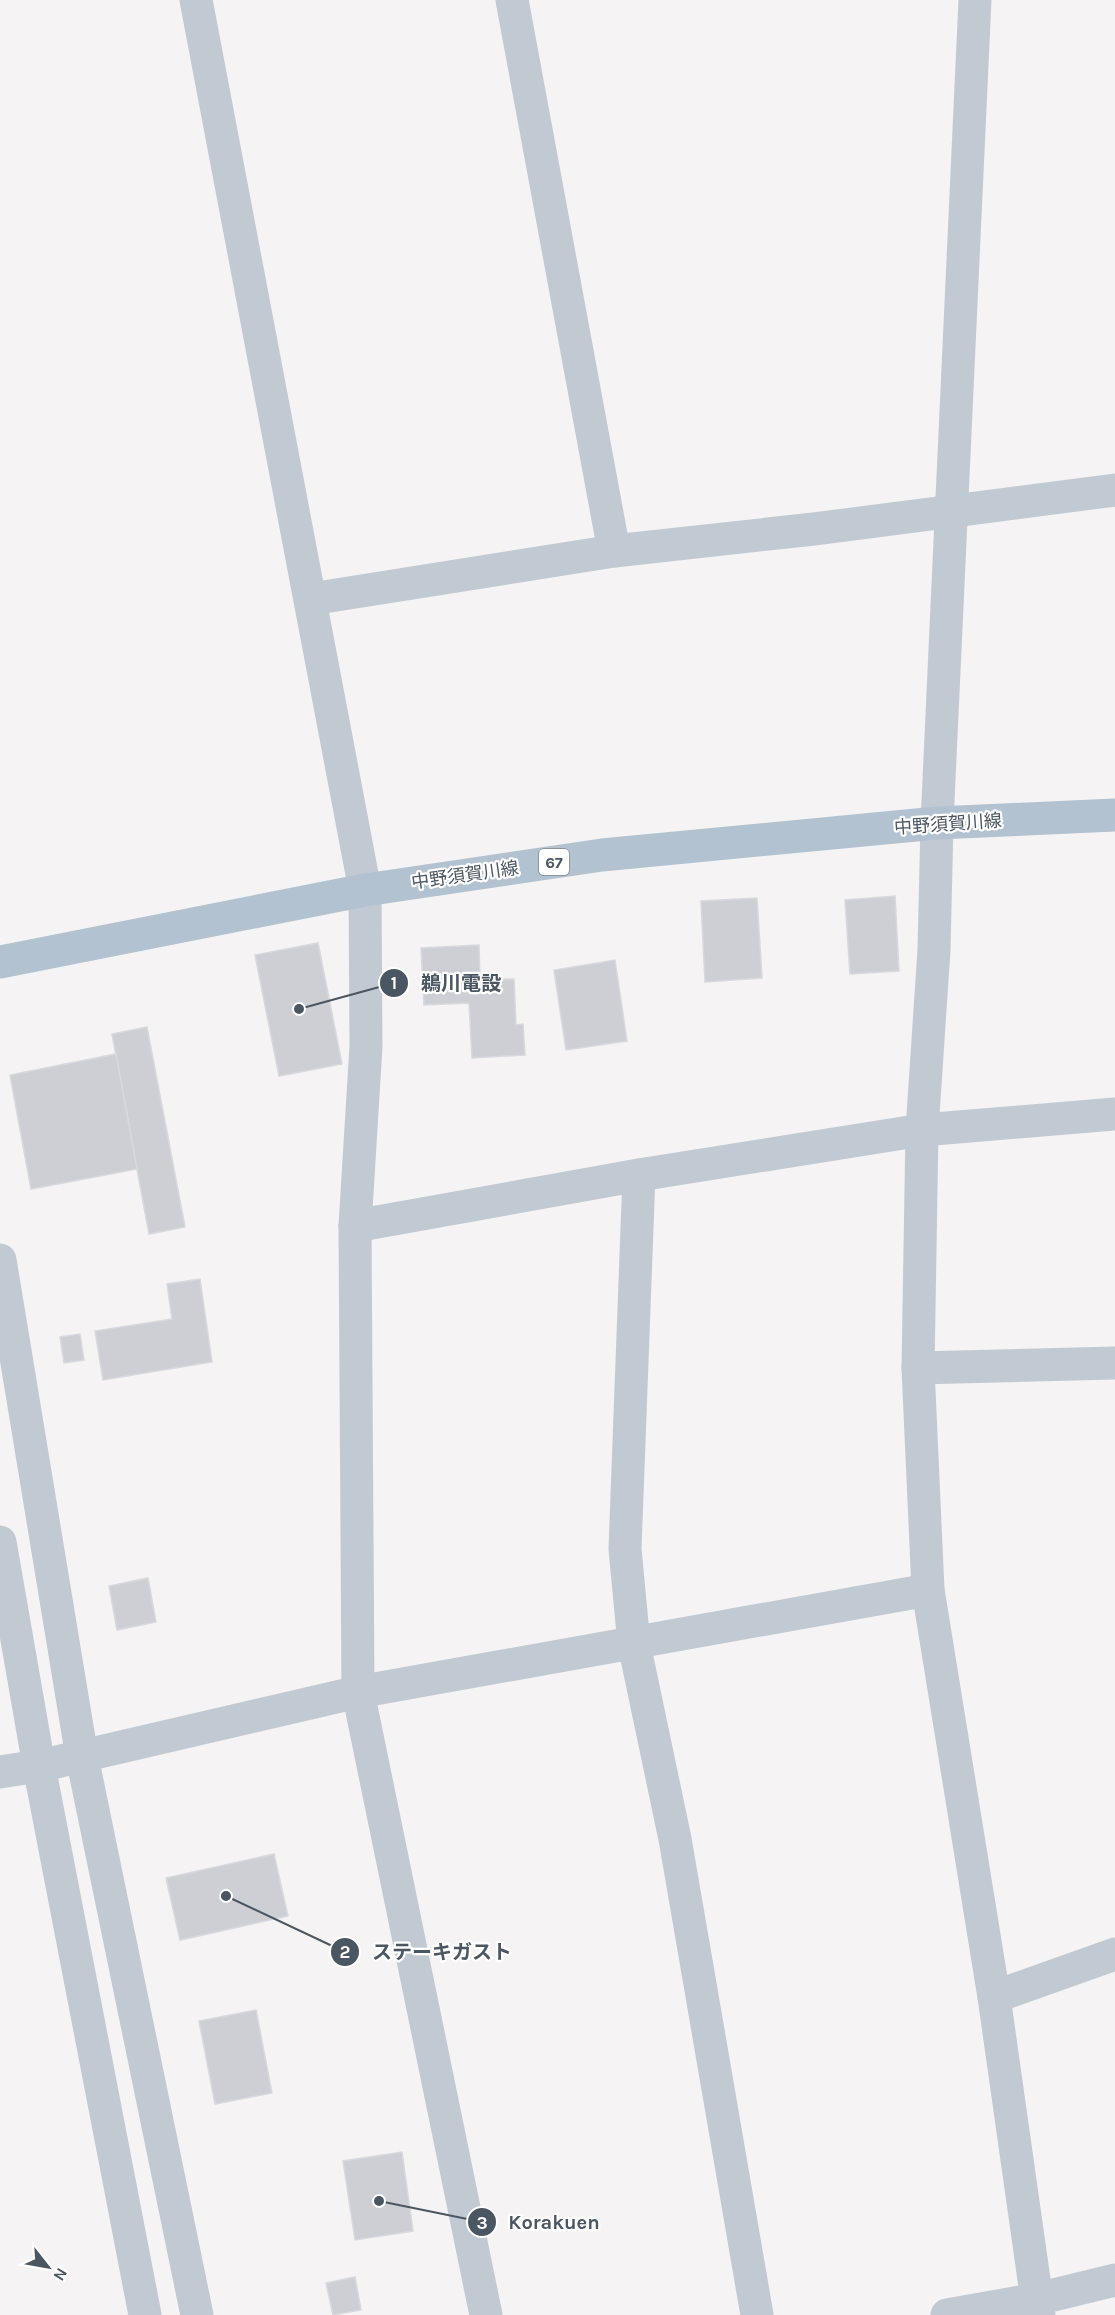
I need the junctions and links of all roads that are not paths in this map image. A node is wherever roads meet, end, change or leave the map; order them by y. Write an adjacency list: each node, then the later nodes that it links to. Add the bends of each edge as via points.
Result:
1 (196, 0): 7 (street)
2 (512, 0): 6 (street)
3 (975, 0): 5 (street)
4 (1115, 490): 5 (street)
5 (953, 511): 6 (street); 9 (street)
6 (614, 551): 7 (street)
7 (311, 598): 10 (street)
8 (1115, 814): 9 (main road, 中野須賀川線 / 67)
9 (937, 823): 10 (main road, 中野須賀川線 / 67, via 602,855); 13 (street, via 934,950)
10 (365, 890): 11 (main road, 中野須賀川線 / 67); 15 (street, via 366,1046)
11 (0, 962)
12 (1115, 1114): 13 (street)
13 (922, 1130): 14 (street); 18 (street)
14 (639, 1176): 15 (street); 21 (street, via 626,1549)
15 (355, 1226): 22 (street)
16 (0, 1260): 23 (street)
17 (1115, 1363): 18 (street)
18 (918, 1368): 20 (street)
19 (0, 1542): 24 (street)
20 (928, 1590): 21 (street); 27 (street)
21 (634, 1644): 22 (street); 33 (street, via 675,1839)
22 (358, 1692): 23 (street); 32 (street)
23 (82, 1756): 24 (street); 31 (street)
24 (39, 1766): 25 (street); 30 (street)
25 (0, 1772)
26 (1115, 1954): 27 (street)
27 (993, 1997): 29 (street)
28 (1115, 2280): 29 (street)
29 (1038, 2307): 34 (street)
30 (146, 2315)
31 (197, 2315)
32 (486, 2315)
33 (757, 2315)
34 (947, 2315)

